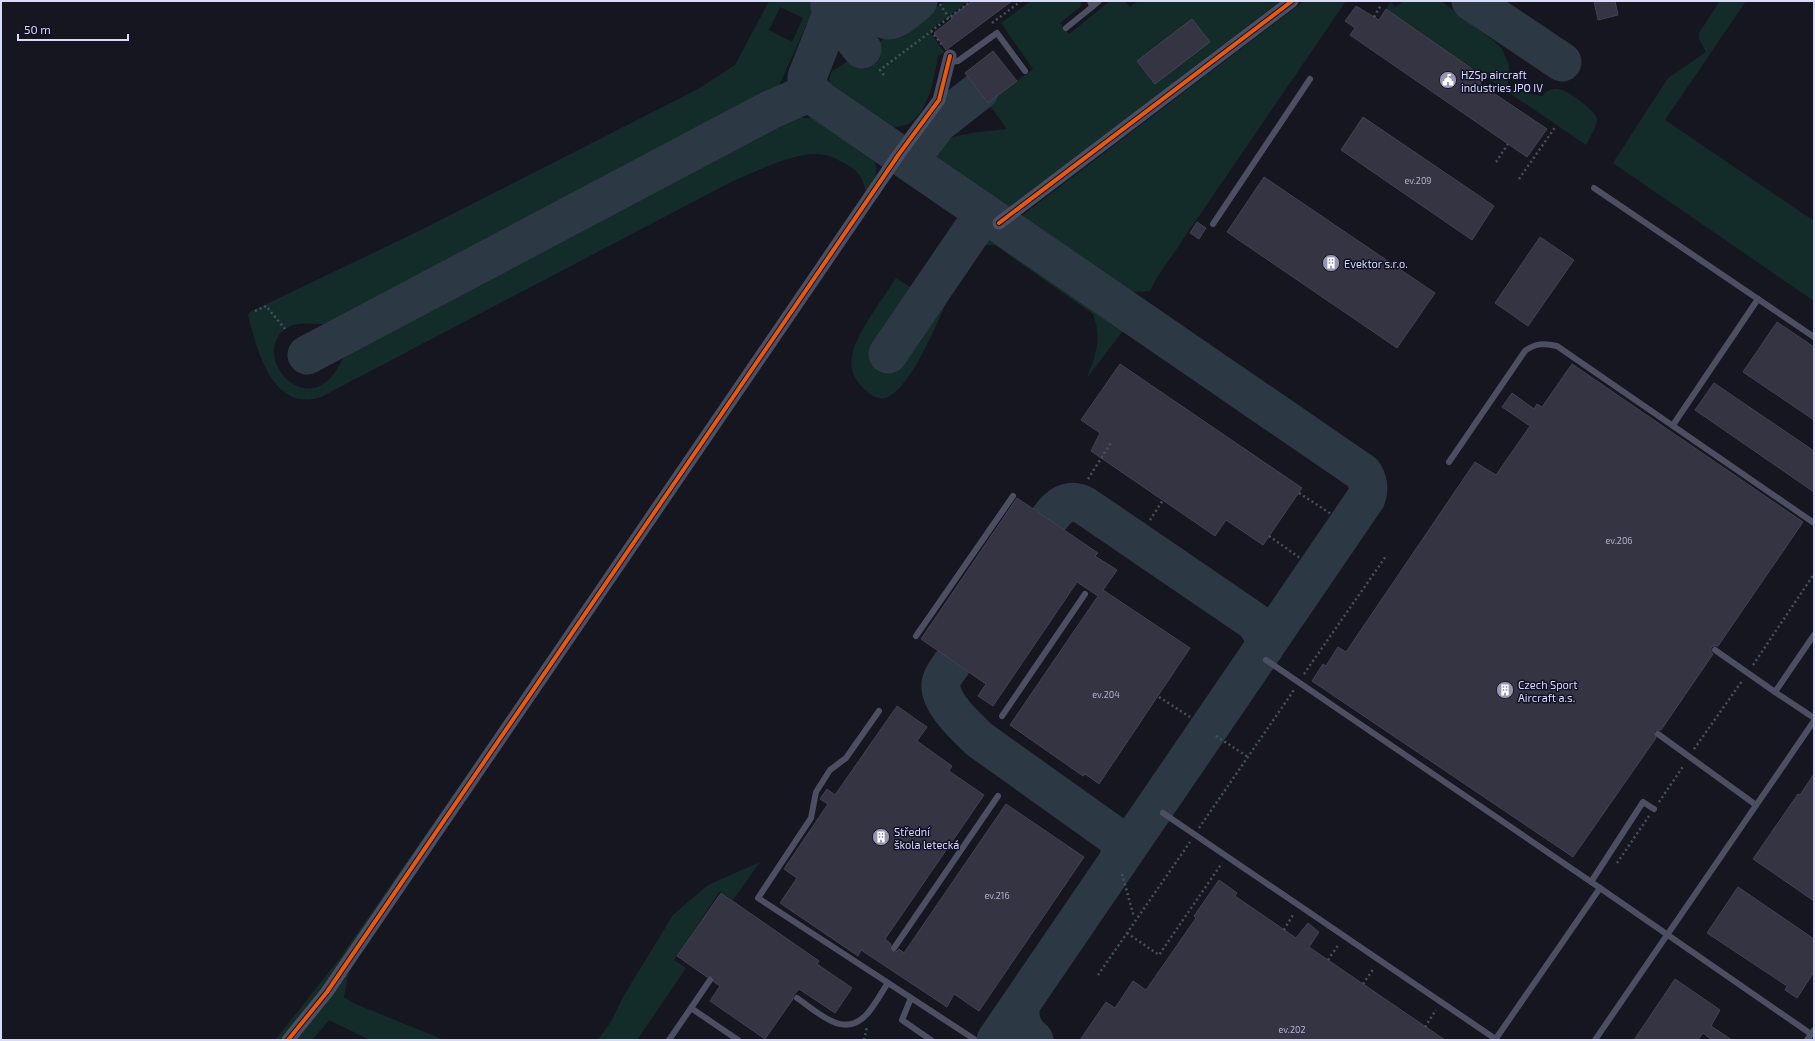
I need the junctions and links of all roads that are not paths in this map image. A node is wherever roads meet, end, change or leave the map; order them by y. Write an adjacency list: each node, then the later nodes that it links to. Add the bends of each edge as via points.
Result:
1 (1099, 1): 3 (lane)
2 (1292, 1): 9 (street)
3 (1091, 4): 4 (lane)
4 (1066, 28)
5 (949, 59): 6 (lane, via 958,61 997,33); 42 (street, via 942,91 934,108 899,154 332,985)
6 (1025, 72)
7 (1310, 79): 10 (lane)
8 (1594, 188): 11 (lane)
9 (999, 223)
10 (1213, 224)
11 (1758, 299): 12 (lane); 13 (lane)
12 (1814, 337)
13 (1673, 425): 14 (lane, via 1557,346 1539,344 1525,351); 16 (lane)
14 (1449, 462)
15 (1013, 496): 19 (lane)
16 (1814, 523)
17 (1085, 594): 24 (lane)
18 (1814, 635): 22 (lane)
19 (916, 636)
20 (1715, 650): 22 (lane)
21 (1266, 660): 31 (lane)
22 (1775, 692): 25 (lane)
23 (879, 711): 36 (lane, via 846,758 830,770 816,792 811,818 758,898)
24 (1002, 716)
25 (1814, 720): 28 (lane)
26 (1658, 734): 28 (lane)
27 (998, 796): 34 (lane)
28 (1756, 805): 33 (lane)
29 (1654, 809): 31 (lane, via 1643,802)
30 (1163, 813): 46 (lane)
31 (1591, 882): 32 (lane)
32 (1600, 888): 33 (lane); 46 (lane)
33 (1667, 935): 40 (lane); 47 (lane)
34 (894, 948)
35 (710, 980): 39 (lane)
36 (888, 983): 37 (lane, via 867,1014 852,1024 843,1026 832,1022); 38 (lane)
37 (797, 998)
38 (911, 998): 41 (lane); 45 (lane, via 902,1020)
39 (691, 1008): 43 (lane); 44 (lane)
40 (1813, 1032): 48 (lane)
41 (974, 1039)
42 (288, 1040)
43 (669, 1040)
44 (738, 1040)
45 (931, 1040)
46 (1496, 1040)
47 (1596, 1040)
48 (1807, 1040)

